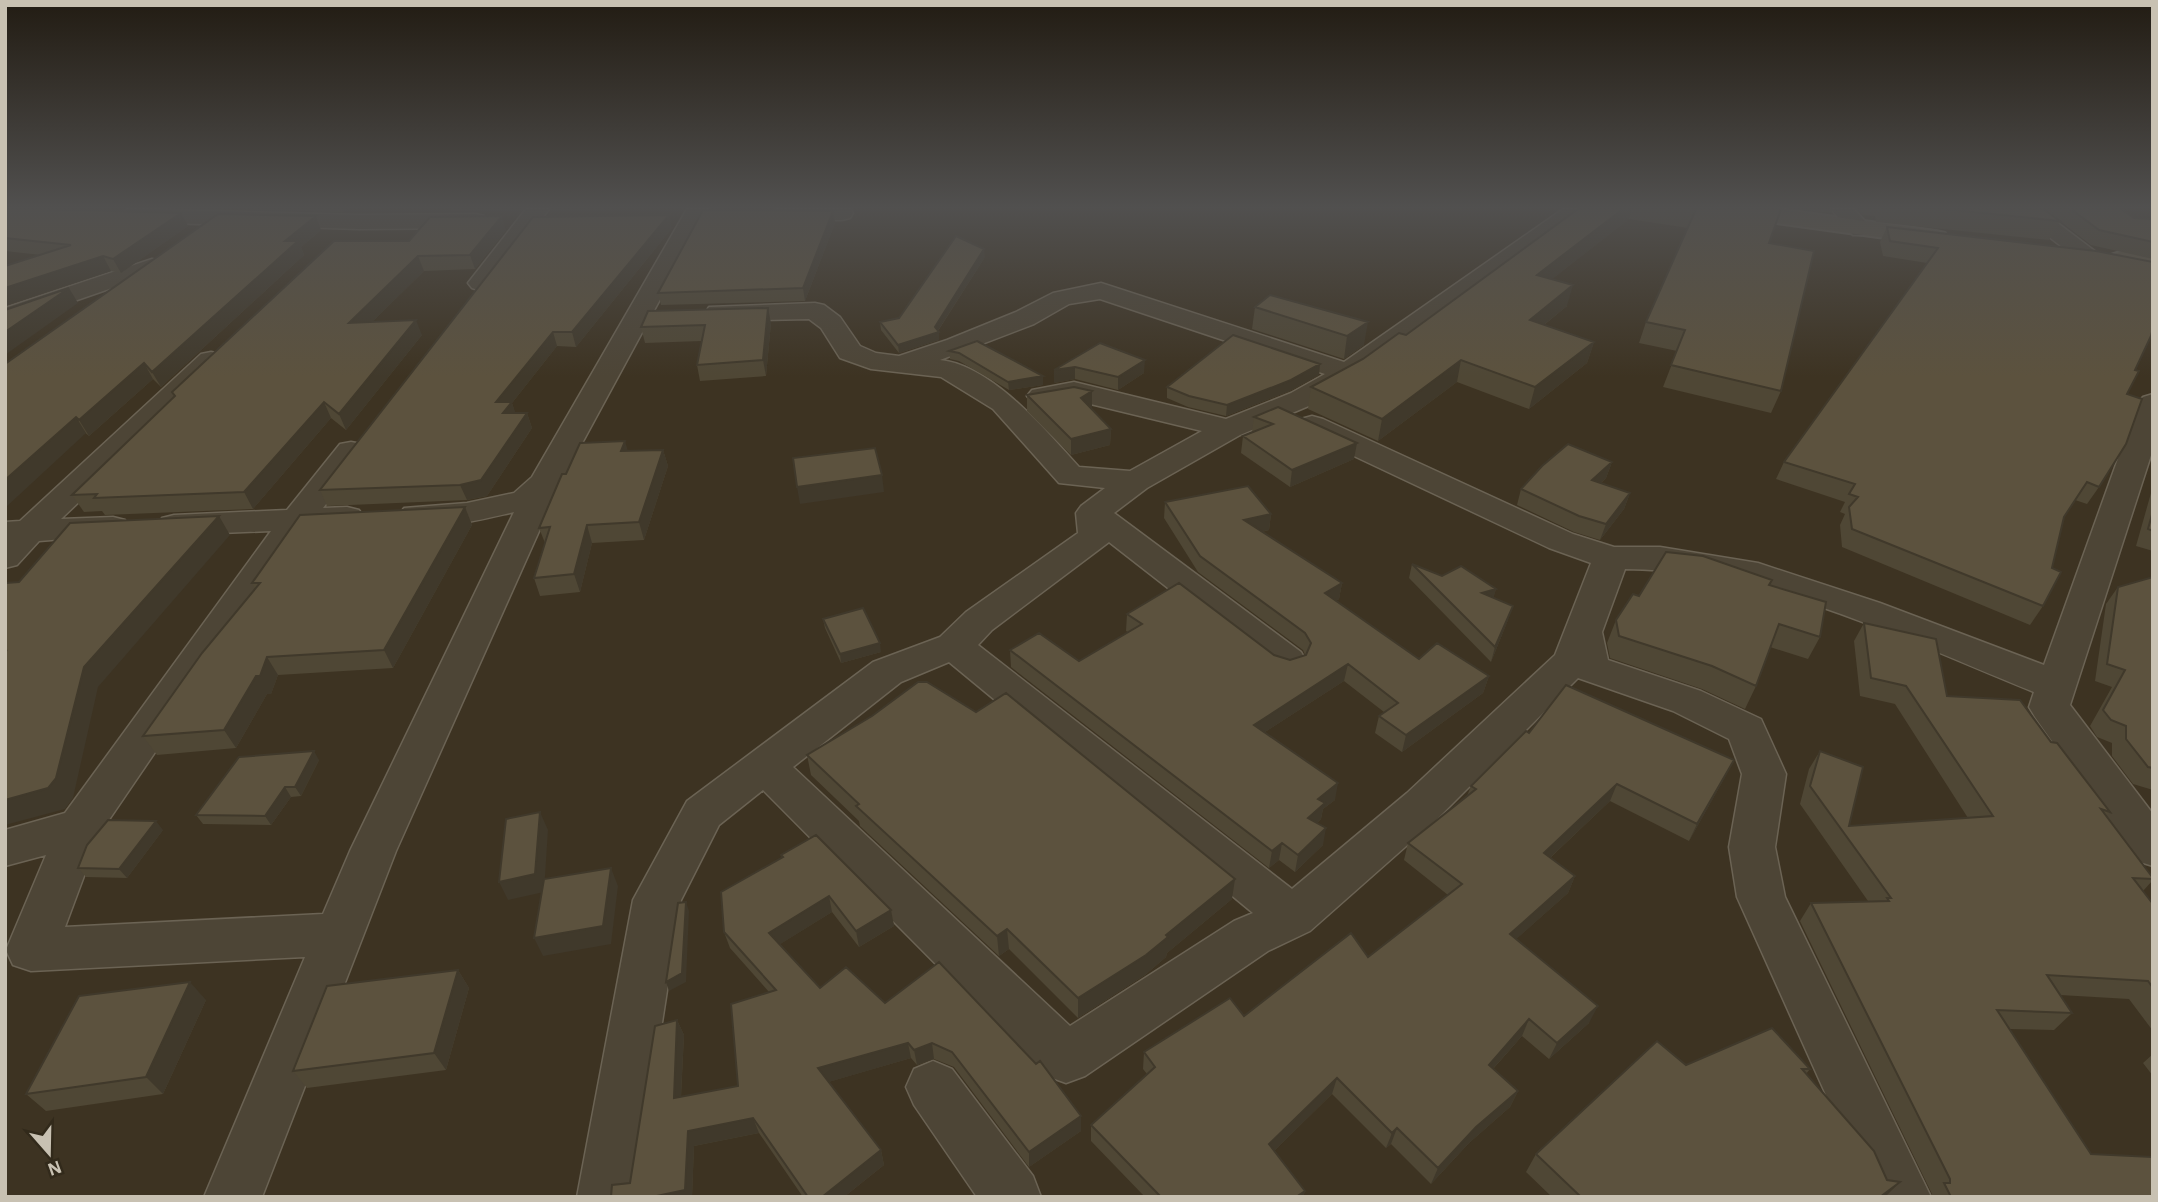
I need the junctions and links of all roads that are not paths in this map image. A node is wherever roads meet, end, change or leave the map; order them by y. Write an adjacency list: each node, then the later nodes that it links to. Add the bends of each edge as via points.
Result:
1 (155, 265): 5 (street)
2 (500, 265): 6 (street)
3 (680, 265): 8 (street)
4 (1499, 265): 12 (street)
5 (152, 267): 7 (street); 9 (street)
6 (464, 306)
7 (84, 315)
8 (665, 315): 11 (street, via 815,311 831,323 850,352 870,361); 19 (street)
9 (5, 317)
10 (229, 344): 22 (street)
11 (902, 362): 12 (street, via 957,346 1062,298 1101,292); 13 (street, via 948,369)
12 (1348, 372): 15 (street)
13 (1003, 403): 17 (street, via 1074,391); 18 (street, via 1070,476)
14 (2153, 403): 28 (street)
15 (1278, 409): 17 (street); 24 (street, via 1561,541)
16 (372, 423): 21 (street)
17 (1229, 429): 18 (street)
18 (1136, 481): 20 (street)
19 (545, 482): 21 (street, via 525,500 467,513); 34 (street, via 373,851)
20 (1093, 513): 26 (street, via 1096,536 979,621); 27 (street)
21 (298, 519): 22 (street); 30 (street)
22 (17, 531): 23 (street)
23 (5, 557)
24 (1611, 558): 25 (street); 28 (street, via 1660,558 1745,572 1867,612)
25 (1583, 631): 33 (street, via 1572,661 1423,804); 39 (street, via 1590,668 1688,701 1746,730 1764,774 1752,847 1762,897)
26 (954, 646): 29 (street, via 887,672); 33 (street)
27 (1287, 661)
28 (2056, 685): 32 (street, via 2049,707)
29 (765, 765): 33 (street, via 1066,1058 1251,936); 37 (street, via 703,813 657,900)
30 (80, 827): 31 (street); 34 (street, via 31,950)
31 (5, 848)
32 (2153, 848)
33 (1293, 917)
34 (340, 933): 36 (street)
35 (933, 1087): 38 (street)
36 (233, 1197)
37 (606, 1197)
38 (1012, 1197)
39 (1902, 1197)

